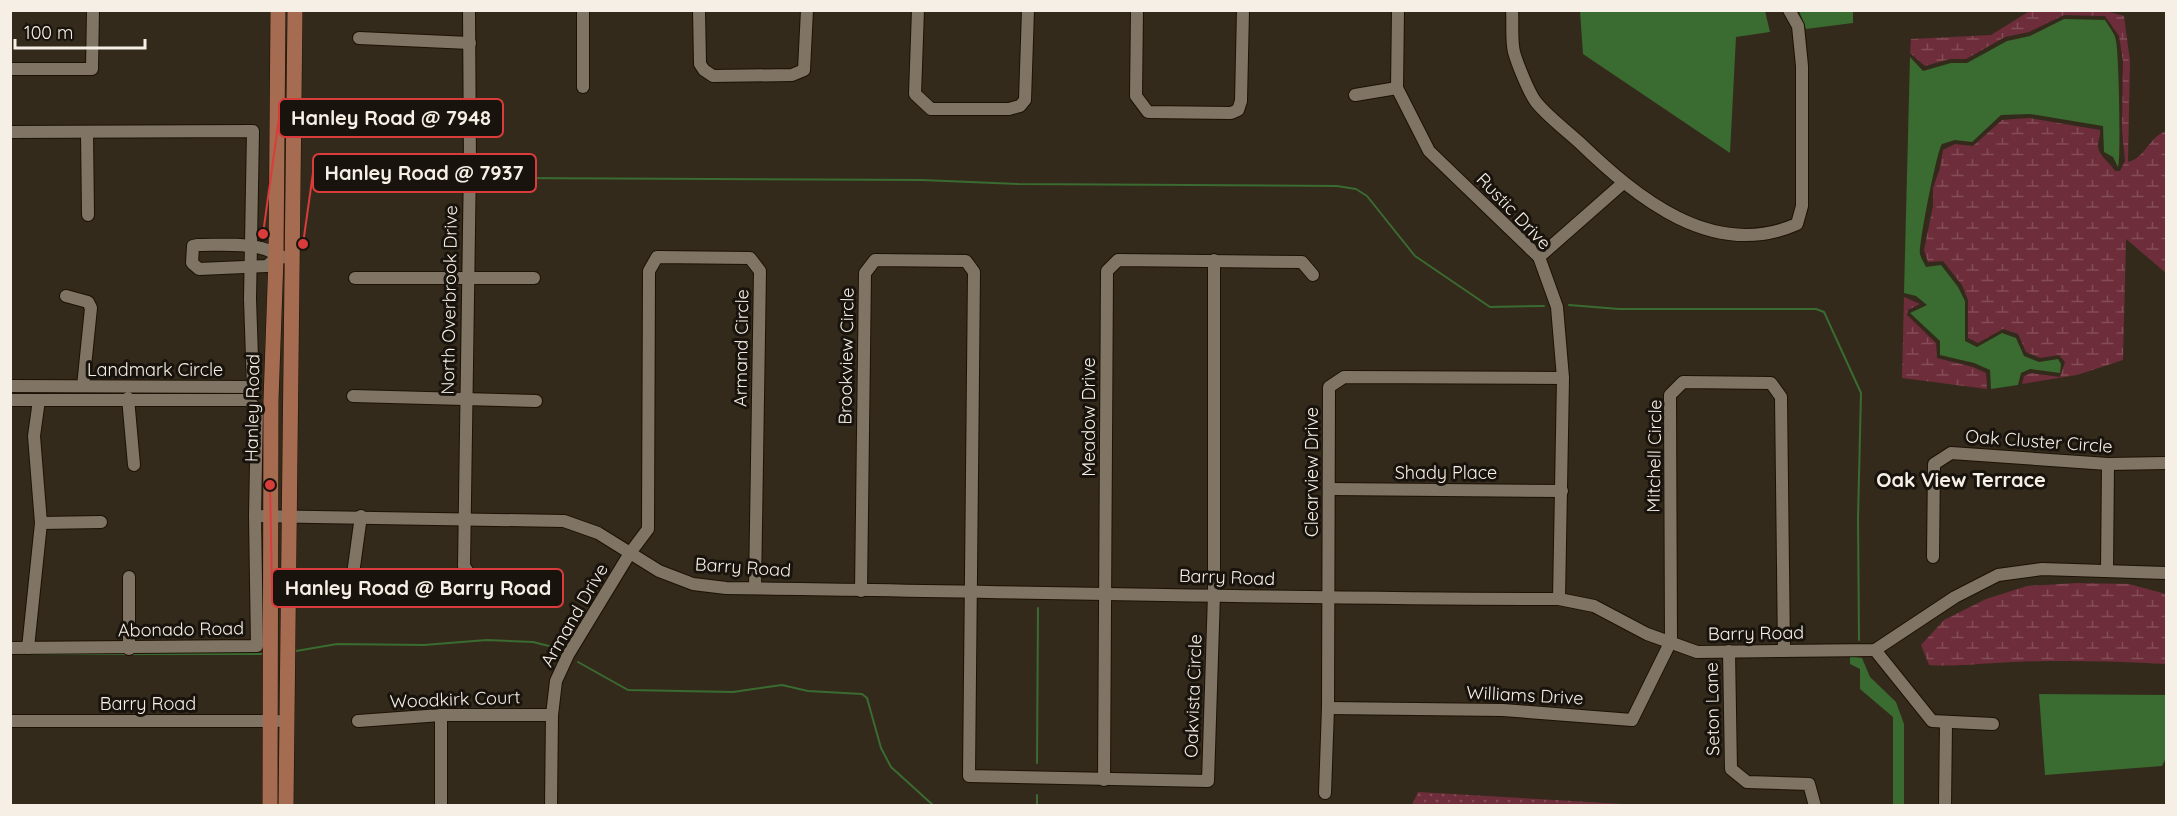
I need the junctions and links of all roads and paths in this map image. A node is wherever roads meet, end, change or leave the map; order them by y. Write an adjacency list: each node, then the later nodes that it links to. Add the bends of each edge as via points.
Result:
1 (93, 10): 17 (street, via 92,69)
2 (278, 10): 29 (main road, Hanley Road)
3 (295, 10): 30 (main road, Hanley Road)
4 (469, 10): 16 (street, North Overbrook Drive)
5 (583, 10): 18 (street)
6 (699, 10): 7 (street, via 700,64 713,76 724,76 792,75 804,70)
7 (807, 10)
8 (918, 10): 9 (street, via 915,94 922,102 931,109 1010,109 1025,100)
9 (1028, 10)
10 (1137, 10): 11 (street, via 1136,96 1142,106 1148,112 1231,113 1238,110 1241,101)
11 (1243, 10)
12 (1398, 10): 19 (street, Rustic Drive)
13 (1512, 10): 25 (street, via 1514,52 1536,101)
14 (1789, 10): 25 (street, via 1798,26 1802,66 1802,206 1797,224 1778,233 1715,231 1677,219)
15 (359, 38): 16 (street)
16 (470, 43): 24 (street, North Overbrook Drive)
17 (10, 69)
18 (583, 87)
19 (1397, 88): 20 (street); 28 (street, Rustic Drive, via 1429,151)
20 (1355, 95)
21 (10, 132): 22 (street, Landmark Circle)
22 (87, 133): 26 (street); 27 (street, Landmark Circle, via 253,131)
23 (362, 160): 24 (street)
24 (470, 163): 35 (street, North Overbrook Drive)
25 (1622, 184): 28 (street)
26 (88, 215)
27 (253, 247): 29 (street, via 264,248); 32 (street, Landmark Circle); 32 (street, via 198,245 192,250 192,263 199,269)
28 (1539, 257): 38 (street, Rustic Drive, via 1557,307)
29 (276, 258): 30 (street); 32 (street, via 267,266); 52 (main road, Hanley Road)
30 (292, 258): 53 (main road, Hanley Road)
31 (1214, 260): 33 (street, Meadow Drive, via 1302,262); 68 (street, Meadow Drive, via 1118,260 1107,271); 69 (street, Oakvista Circle)
32 (252, 267): 40 (street, Landmark Circle, via 253,387)
33 (1313, 275)
34 (355, 278): 35 (street)
35 (468, 278): 36 (street); 43 (street, North Overbrook Drive)
36 (534, 278)
37 (66, 296): 40 (street, via 88,302 91,308)
38 (1563, 378): 50 (street, Clearview Drive, via 1344,377 1329,387); 51 (street, Rustic Drive)
39 (10, 386): 40 (street, Landmark Circle)
40 (83, 386)
41 (353, 396): 43 (street)
42 (128, 398): 45 (street, Abonado Road); 49 (street); 52 (street, Abonado Road, via 249,400 257,411)
43 (464, 399): 46 (street); 55 (street, North Overbrook Drive)
44 (10, 400): 45 (street, Abonado Road)
45 (39, 400): 57 (street, via 34,436)
46 (536, 401)
47 (2166, 462): 48 (street, Oak Cluster Circle)
48 (2108, 464): 59 (street, Oak Cluster Circle, via 1951,453 1934,464); 60 (street)
49 (134, 465)
50 (1330, 489): 51 (street, Shady Place); 70 (street, Clearview Drive)
51 (1562, 491): 71 (street, Rustic Drive)
52 (263, 516): 53 (street, Barry Road); 75 (street, Abonado Road, via 257,646); 83 (main road, Hanley Road)
53 (290, 516): 54 (street, Barry Road); 83 (main road, Hanley Road)
54 (361, 516): 55 (street, Barry Road); 62 (street)
55 (464, 519): 58 (street, Barry Road, via 564,521 598,533); 63 (street, North Overbrook Drive, via 464,566)
56 (101, 522): 57 (street)
57 (41, 523): 74 (street)
58 (630, 553): 65 (street, Barry Road, via 659,571 693,584); 65 (street, Armand Circle, via 648,529 649,271 657,256 750,258 760,271); 81 (street, Armand Drive, via 568,655 556,681)
59 (1933, 557)
60 (2107, 570): 61 (street); 76 (street, via 2042,569 1998,575 1955,597)
61 (2166, 573)
62 (352, 574)
63 (470, 575)
64 (129, 577): 75 (street)
65 (755, 588): 66 (street, Barry Road)
66 (861, 591): 67 (street, Barry Road); 67 (street, Brookview Circle, via 865,273 875,260 966,261 974,272)
67 (972, 591): 68 (street, Barry Road); 87 (street, Oakvista Circle, via 969,776)
68 (1105, 592): 69 (street, Barry Road); 87 (street, Meadow Drive)
69 (1214, 594): 70 (street, Barry Road); 87 (street, Oakvista Circle, via 1208,781)
70 (1328, 599): 71 (street, Barry Road); 79 (street, Clearview Drive)
71 (1559, 600): 72 (street, Barry Road, via 1594,606 1647,634)
72 (1671, 641): 77 (street, Barry Road, via 1697,652); 78 (street, Mitchell Circle, via 1670,395 1683,382 1771,383 1781,397); 79 (street, Williams Drive, via 1632,720 1503,710)
73 (10, 648): 74 (street, Abonado Road)
74 (28, 648): 75 (street, Abonado Road)
75 (129, 649)
76 (1875, 650): 78 (street, Barry Road); 85 (street, via 1932,721)
77 (1729, 651): 78 (street, Barry Road); 93 (street, Seton Lane, via 1731,769 1747,782 1809,784)
78 (1784, 651)
79 (1328, 708): 88 (street, Clearview Drive)
80 (441, 715): 81 (street, Woodkirk Court); 84 (street, Woodkirk Court); 91 (street)
81 (552, 715): 92 (street, Armand Drive)
82 (10, 721): 83 (street, Barry Road)
83 (278, 721): 89 (main road, Hanley Road); 90 (main road, Hanley Road)
84 (358, 721)
85 (1946, 724): 86 (street); 94 (street)
86 (1993, 724)
87 (1104, 780)
88 (1325, 793)
89 (270, 806)
90 (286, 806)
91 (441, 806)
92 (551, 806)
93 (1815, 806)
94 (1945, 806)

